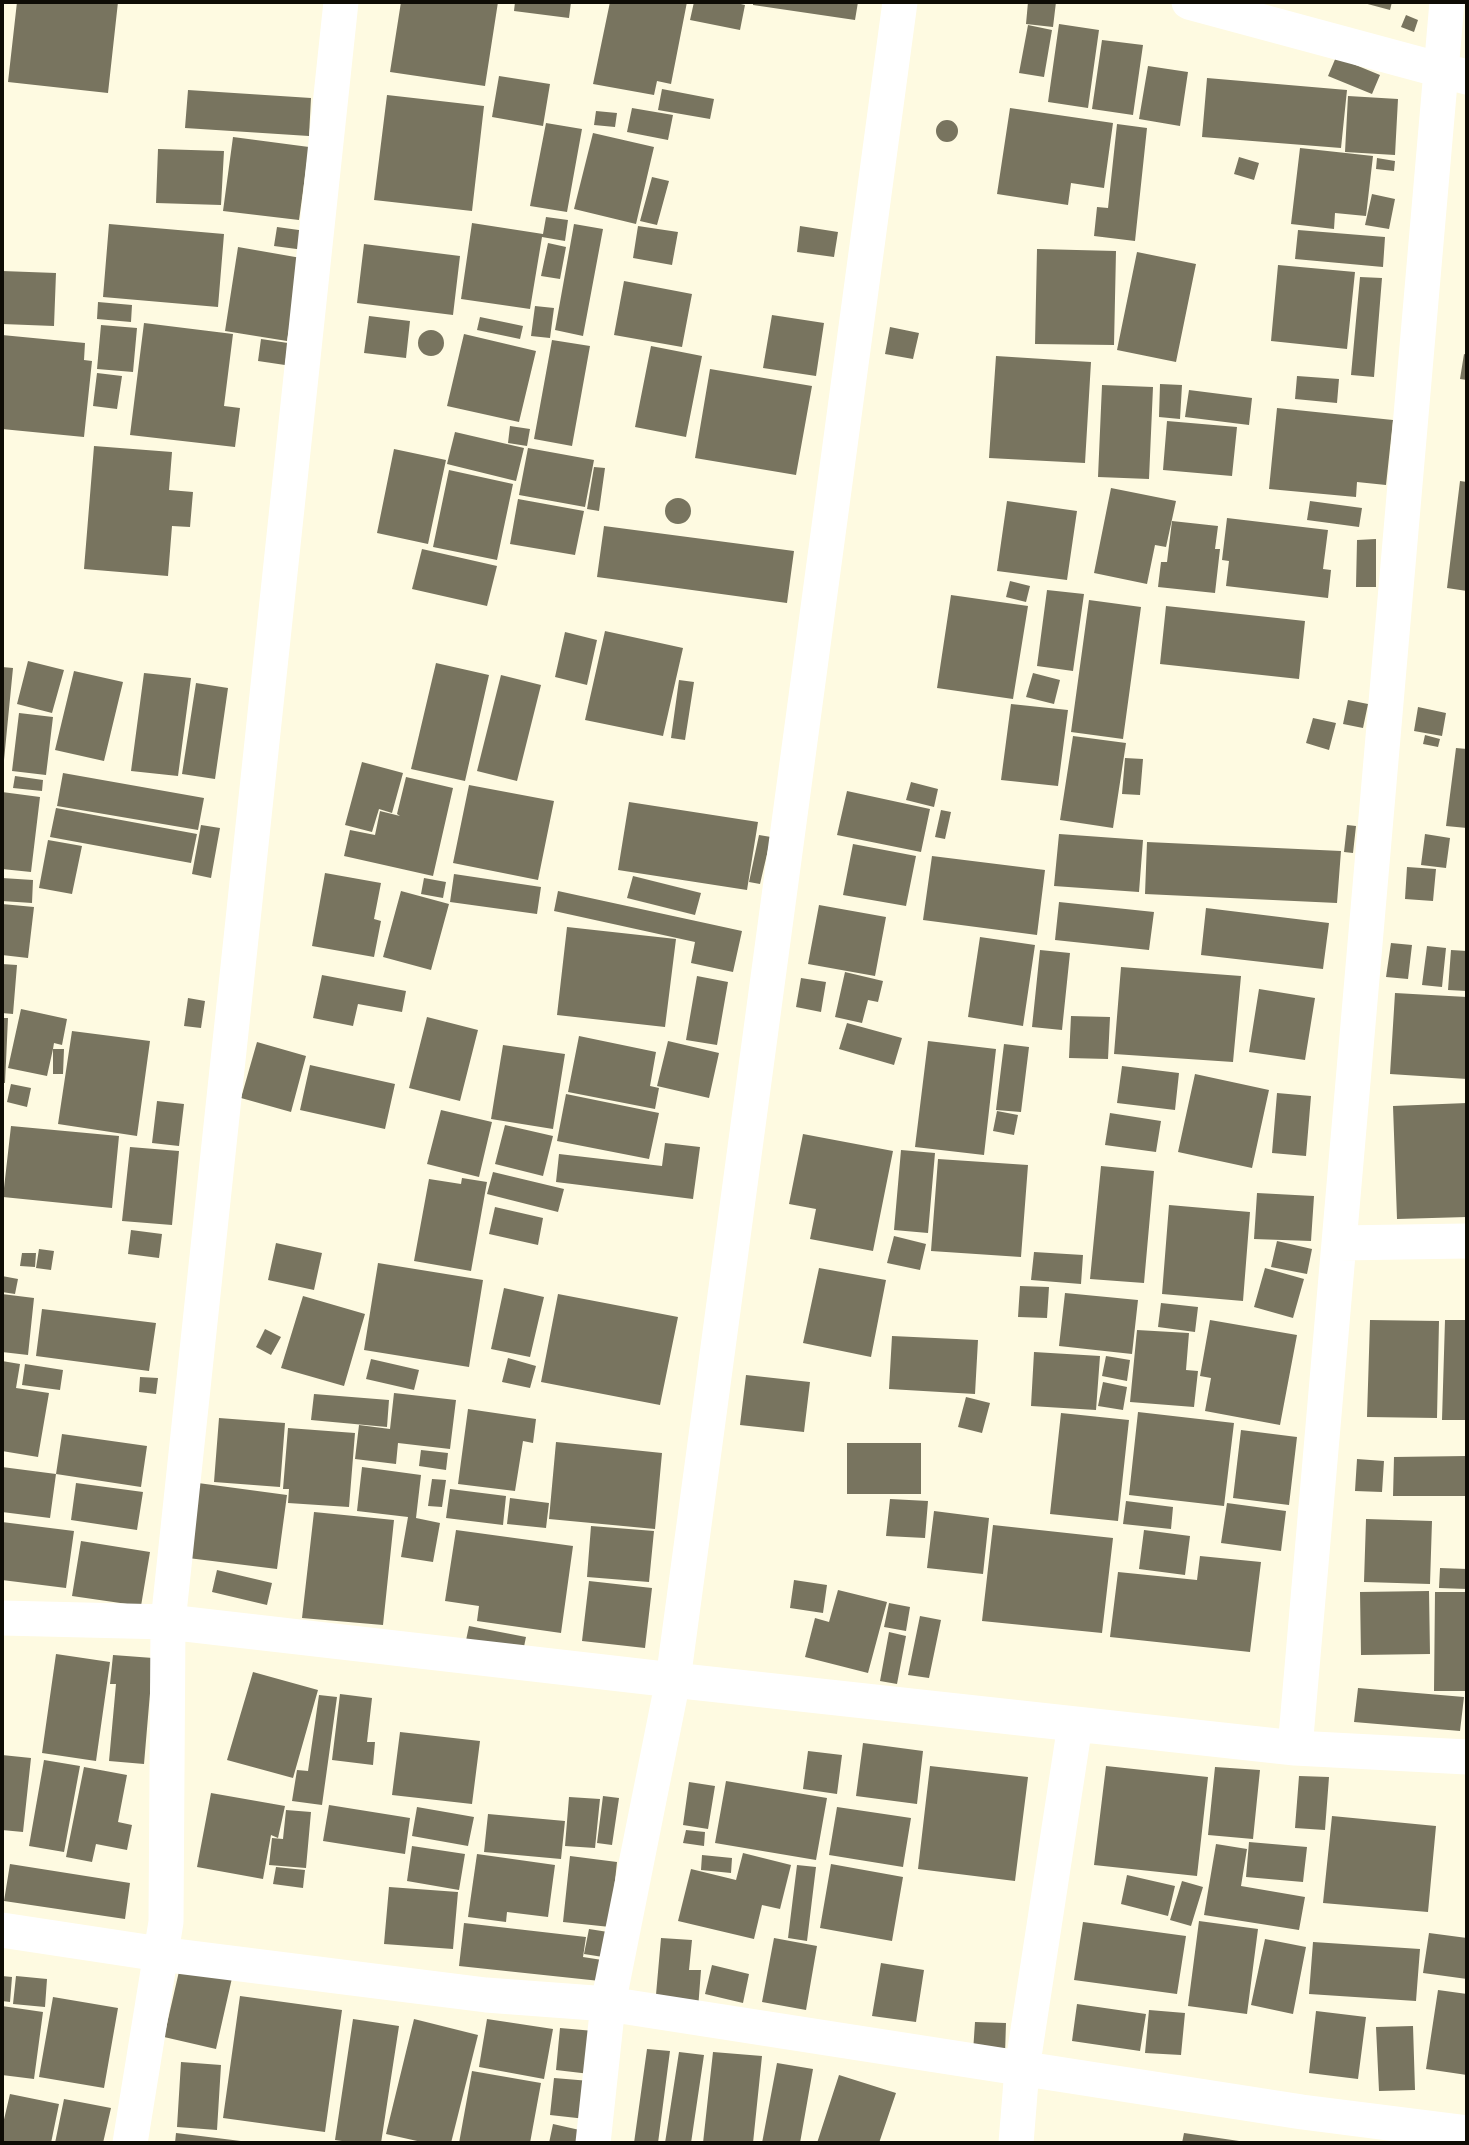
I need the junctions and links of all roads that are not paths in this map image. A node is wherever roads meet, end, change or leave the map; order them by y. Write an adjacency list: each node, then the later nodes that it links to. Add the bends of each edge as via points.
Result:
1 (341, 2): 9 (street)
2 (900, 2): 10 (street)
3 (1189, 2): 5 (street)
4 (1447, 2): 5 (street)
5 (1454, 74): 7 (street)
6 (1467, 1241): 7 (street)
7 (1339, 1243): 12 (street)
8 (2, 1618): 9 (street)
9 (168, 1622): 10 (street); 15 (street, via 166,1922)
10 (673, 1680): 11 (street); 16 (street)
11 (1075, 1725): 12 (street); 17 (street)
12 (1295, 1748): 13 (street)
13 (1467, 1757)
14 (2, 1930): 15 (street)
15 (160, 1954): 16 (street, via 486,1995); 19 (street)
16 (608, 2004): 17 (street); 20 (street)
17 (1022, 2069): 18 (street); 21 (street)
18 (1467, 2133)
19 (130, 2143)
20 (593, 2143)
21 (1016, 2143)

